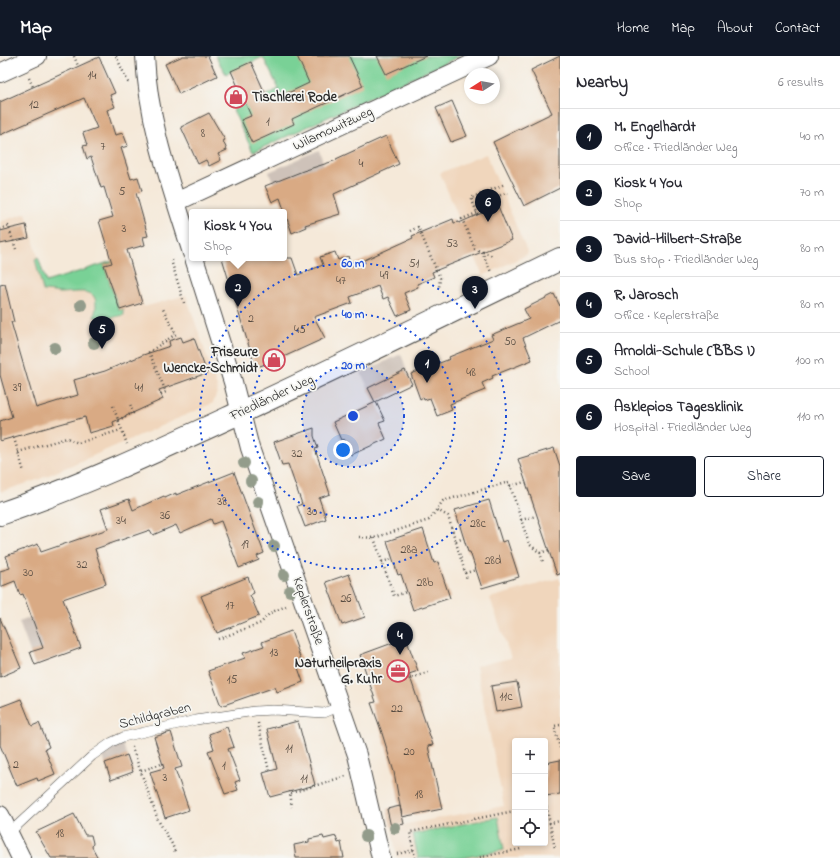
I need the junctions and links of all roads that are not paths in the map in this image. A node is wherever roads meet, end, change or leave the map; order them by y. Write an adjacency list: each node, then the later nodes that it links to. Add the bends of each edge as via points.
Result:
1 (37, 56): 4 (street)
2 (144, 56): 5 (street, via 156,132)
3 (489, 56): 5 (street, Wilamowitzweg)
4 (0, 73)
5 (176, 202): 6 (street)
6 (189, 243)
7 (560, 259): 9 (street, Friedländer Weg)
8 (195, 261): 9 (street, Keplerstraße)
9 (241, 412): 10 (street, Friedländer Weg, via 49,498); 11 (street, Keplerstraße, via 250,448)
10 (0, 514)
11 (341, 706): 13 (lane, Schildgraben, via 324,713 255,711 196,720 128,735 112,742 92,756); 15 (street, Keplerstraße, via 357,755)
12 (0, 816): 13 (street)
13 (8, 834): 14 (street)
14 (21, 858)
15 (381, 858)

